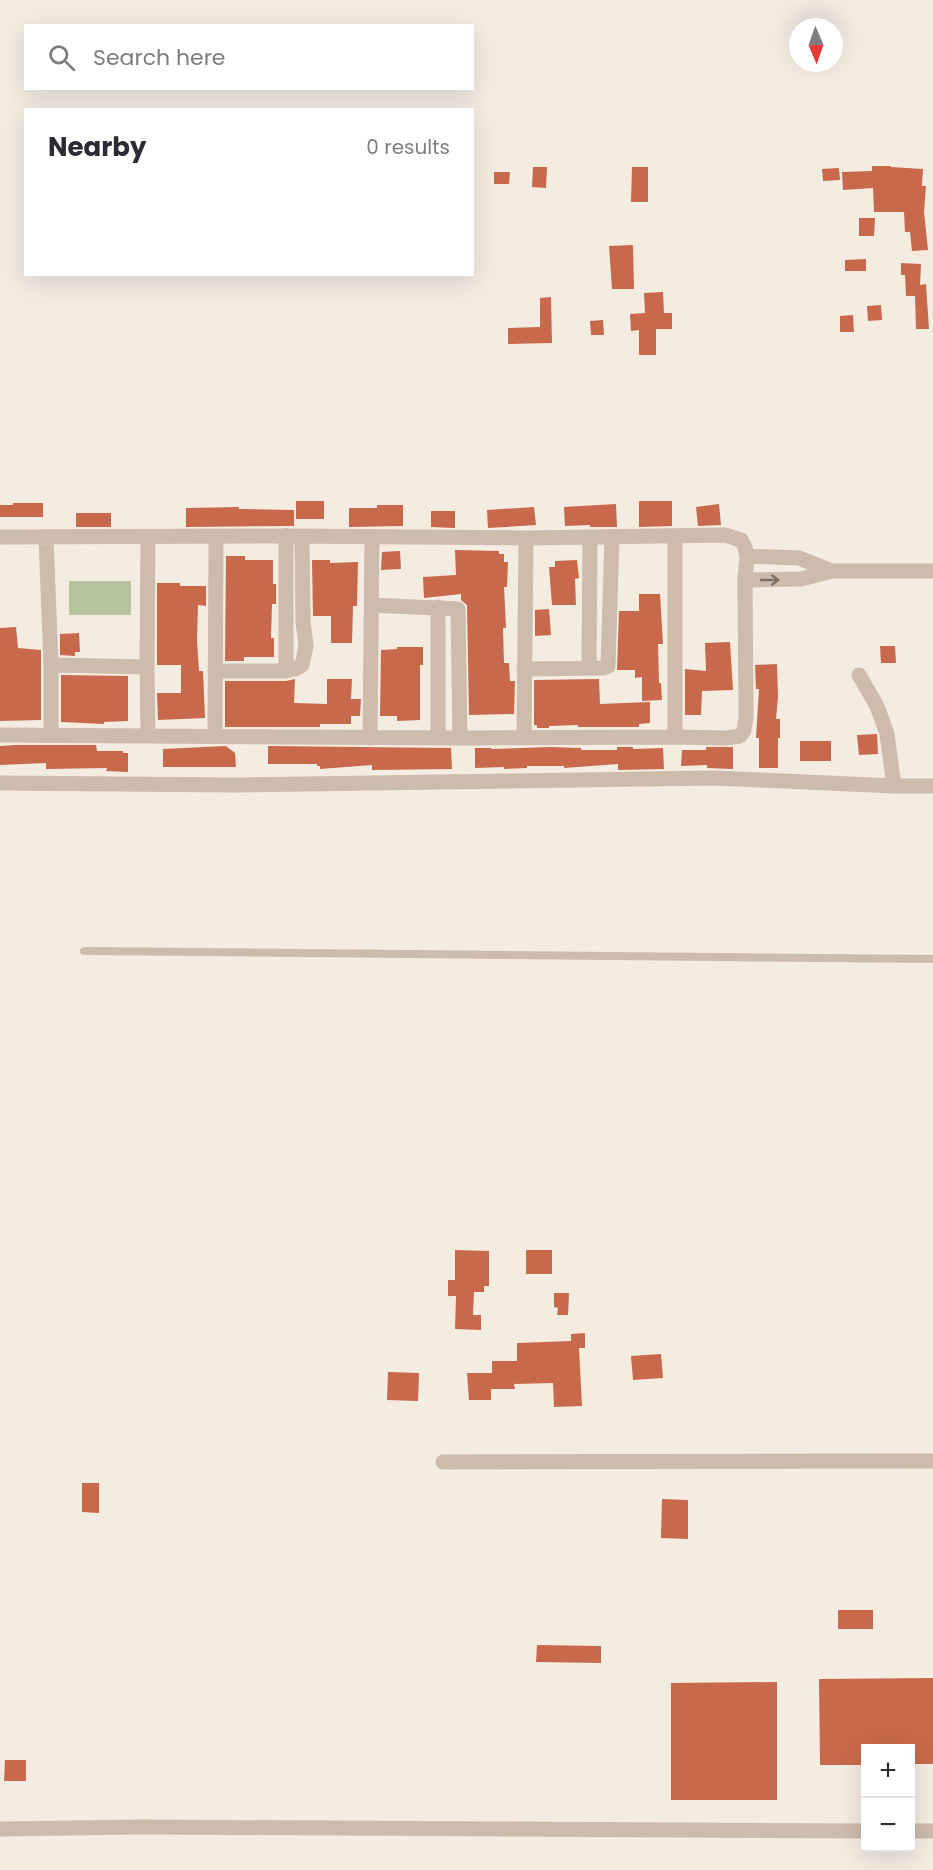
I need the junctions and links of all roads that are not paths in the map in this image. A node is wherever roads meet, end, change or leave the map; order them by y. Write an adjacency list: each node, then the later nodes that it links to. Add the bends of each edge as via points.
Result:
1 (286, 536): 5 (street); 6 (street); 23 (street)
2 (675, 536): 9 (street); 12 (street, via 725,535 741,540); 29 (street)
3 (0, 537): 10 (street)
4 (148, 537): 5 (street); 10 (street); 19 (street)
5 (216, 537): 22 (street)
6 (302, 537): 7 (street); 23 (street, via 306,646 302,665)
7 (372, 537): 11 (street); 16 (street)
8 (590, 537): 9 (street); 11 (street); 20 (street)
9 (612, 537): 20 (street, via 608,666)
10 (46, 538): 18 (street)
11 (526, 538): 21 (street)
12 (747, 556): 13 (street, via 800,558); 15 (street)
13 (832, 571): 14 (street); 15 (street, one-way to 13, via 801,579)
14 (933, 571)
15 (745, 580): 29 (street, via 744,730 740,736 726,738)
16 (372, 605): 17 (street); 30 (street)
17 (438, 608): 31 (street); 32 (street, via 455,608 459,612)
18 (51, 665): 19 (street); 26 (street)
19 (147, 668): 27 (street)
20 (589, 668): 21 (street)
21 (524, 669): 33 (street)
22 (215, 671): 23 (street); 28 (street)
23 (286, 671)
24 (859, 675): 35 (street, via 887,734)
25 (0, 735): 26 (street)
26 (51, 735): 27 (street)
27 (148, 735): 28 (street)
28 (215, 736): 30 (street)
29 (675, 736): 33 (street)
30 (370, 738): 31 (street)
31 (438, 738): 32 (street)
32 (460, 738): 33 (street)
33 (524, 738)
34 (0, 783): 35 (street, via 234,785 716,778)
35 (894, 786): 36 (street)
36 (933, 786)
37 (84, 951): 38 (lane)
38 (933, 959)
39 (933, 1461): 40 (street)
40 (443, 1462)
41 (0, 1829): 42 (street)
42 (861, 1831)
43 (915, 1831): 44 (street)
44 (933, 1831)

